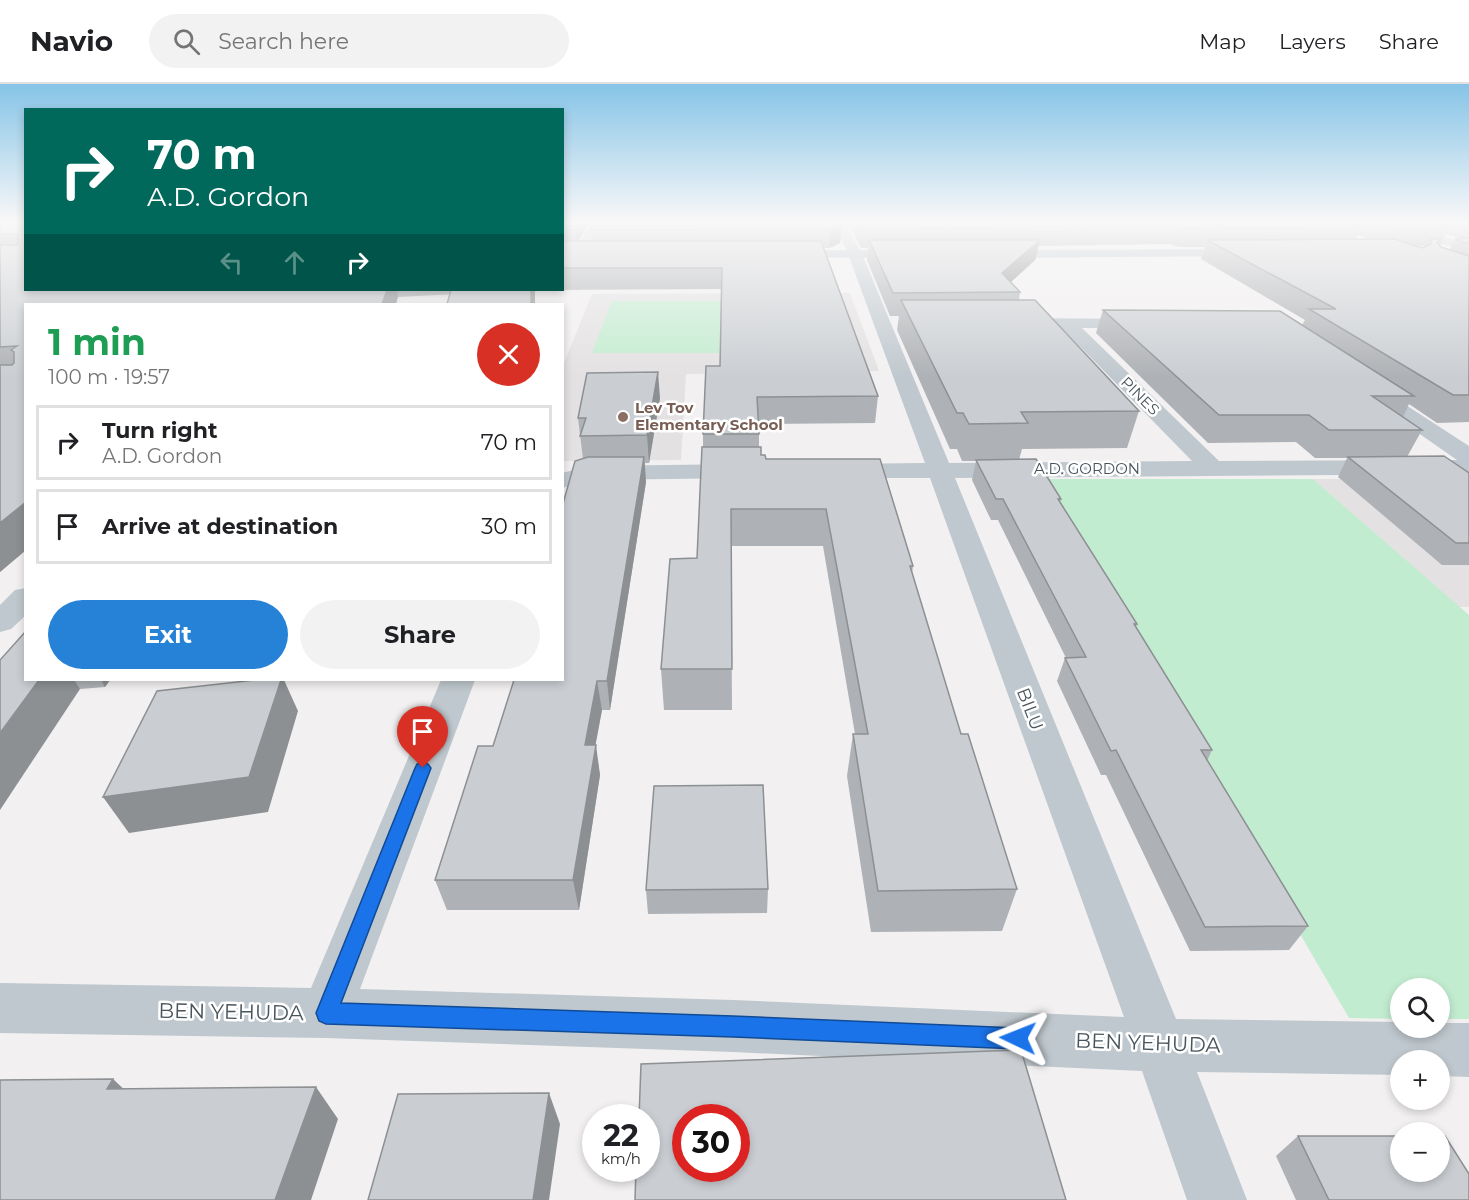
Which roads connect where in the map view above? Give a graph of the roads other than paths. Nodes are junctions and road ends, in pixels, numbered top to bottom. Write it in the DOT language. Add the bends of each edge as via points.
graph roads {
  1 [pos="862,273"];
  2 [pos="1162,322"];
  3 [pos="998,323"];
  4 [pos="1067,323"];
  5 [pos="1354,380"];
  6 [pos="1469,457"];
  7 [pos="1469,467"];
  8 [pos="1213,469"];
  9 [pos="937,470"];
  10 [pos="769,471"];
  11 [pos="817,471"];
  12 [pos="564,480"];
  13 [pos="24,599"];
  14 [pos="0,622"];
  15 [pos="458,681"];
  16 [pos="0,1008"];
  17 [pos="326,1013"];
  18 [pos="1160,1045"];
  19 [pos="1469,1050"];
  20 [pos="1217,1200"];
  1 -- 9 [label="street, BILU" via="894,323"];
  2 -- 4 [label="street"];
  3 -- 4 [label="street"];
  4 -- 8 [label="street, PINES"];
  5 -- 6 [label="street"];
  7 -- 8 [label="street, A.D. GORDON"];
  8 -- 9 [label="street, A.D. GORDON"];
  9 -- 11 [label="street, A.D. GORDON"];
  9 -- 18 [label="street, BILU"];
  10 -- 12 [label="street" via="589,472"];
  13 -- 14 [label="street"];
  15 -- 17 [label="street"];
  16 -- 17 [label="street, BEN YEHUDA"];
  17 -- 18 [label="street, BEN YEHUDA"];
  18 -- 19 [label="street, BEN YEHUDA"];
  18 -- 20 [label="street, BILU"];
}
